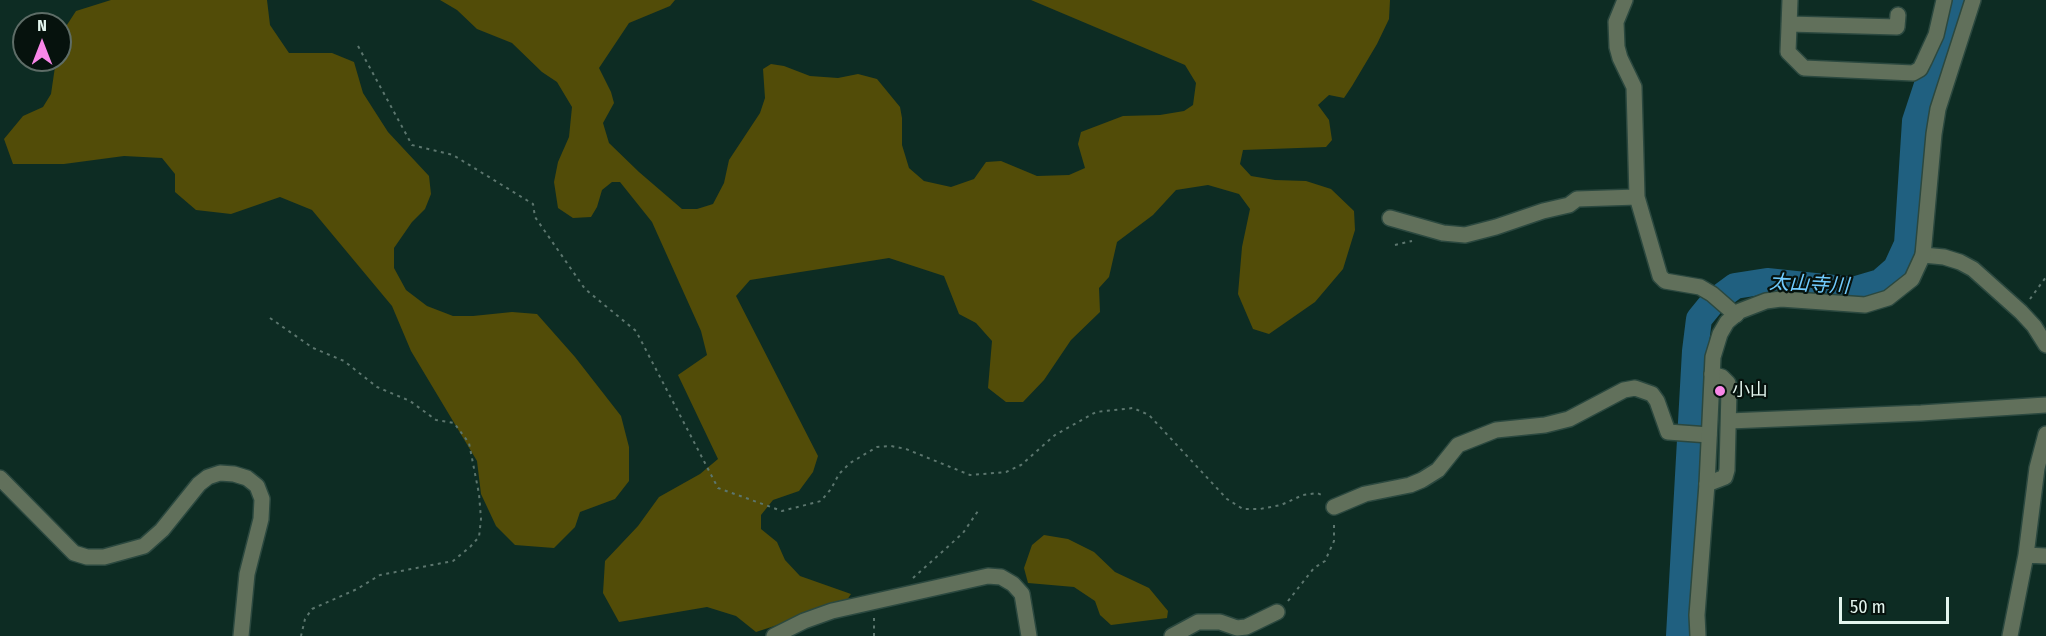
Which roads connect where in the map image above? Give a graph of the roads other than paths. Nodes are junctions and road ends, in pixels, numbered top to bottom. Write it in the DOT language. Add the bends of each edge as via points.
graph roads {
  1 [pos="1625,0"];
  2 [pos="1790,0"];
  3 [pos="1944,0"];
  4 [pos="1973,0"];
  5 [pos="1898,15"];
  6 [pos="1789,24"];
  7 [pos="1637,196"];
  8 [pos="1390,218"];
  9 [pos="1923,255"];
  10 [pos="1736,315"];
  11 [pos="2046,345"];
  12 [pos="1712,374"];
  13 [pos="2046,405"];
  14 [pos="1729,421"];
  15 [pos="2046,434"];
  16 [pos="1699,435"];
  17 [pos="0,478"];
  18 [pos="1707,484"];
  19 [pos="1334,507"];
  20 [pos="2026,555"];
  21 [pos="2046,556"];
  22 [pos="241,636"];
  23 [pos="774,636"];
  24 [pos="1029,636"];
  25 [pos="1172,636"];
  26 [pos="1255,636"];
  27 [pos="1698,636"];
  28 [pos="2010,636"];
  1 -- 7 [label="street" via="1616,22 1616,34 1620,58 1634,87"];
  2 -- 6 [label="street"];
  3 -- 6 [label="street" via="1936,35 1920,69 1913,73 1804,68 1788,52"];
  4 -- 9 [label="street" via="1938,109"];
  5 -- 6 [label="street" via="1897,27"];
  7 -- 8 [label="street" via="1577,199 1569,205 1465,235"];
  7 -- 10 [label="street" via="1660,276 1665,281 1700,287"];
  9 -- 10 [label="street" via="1912,279 1888,298 1865,305 1781,299 1753,305"];
  9 -- 11 [label="street" via="1960,261 1973,269 2021,312"];
  10 -- 12 [label="street" via="1720,334"];
  12 -- 14 [label="street" via="1728,384"];
  12 -- 16 [label="street"];
  13 -- 14 [label="street"];
  14 -- 18 [label="street" via="1725,477"];
  15 -- 20 [label="street" via="2037,468"];
  16 -- 18 [label="street"];
  16 -- 19 [label="street" via="1668,432 1652,394 1635,388 1624,390 1569,419 1496,430 1458,445 1438,470 1422,480 1365,494"];
  17 -- 22 [label="street" via="74,553 104,557 144,546 208,477 220,473 247,478 257,486 262,499 247,574"];
  18 -- 27 [label="street"];
  20 -- 21 [label="street"];
  20 -- 28 [label="street"];
  23 -- 24 [label="street" via="832,611 988,576 1007,581 1022,594"];
  25 -- 26 [label="street" via="1198,622 1246,627 1278,612 1275,621"];
}
